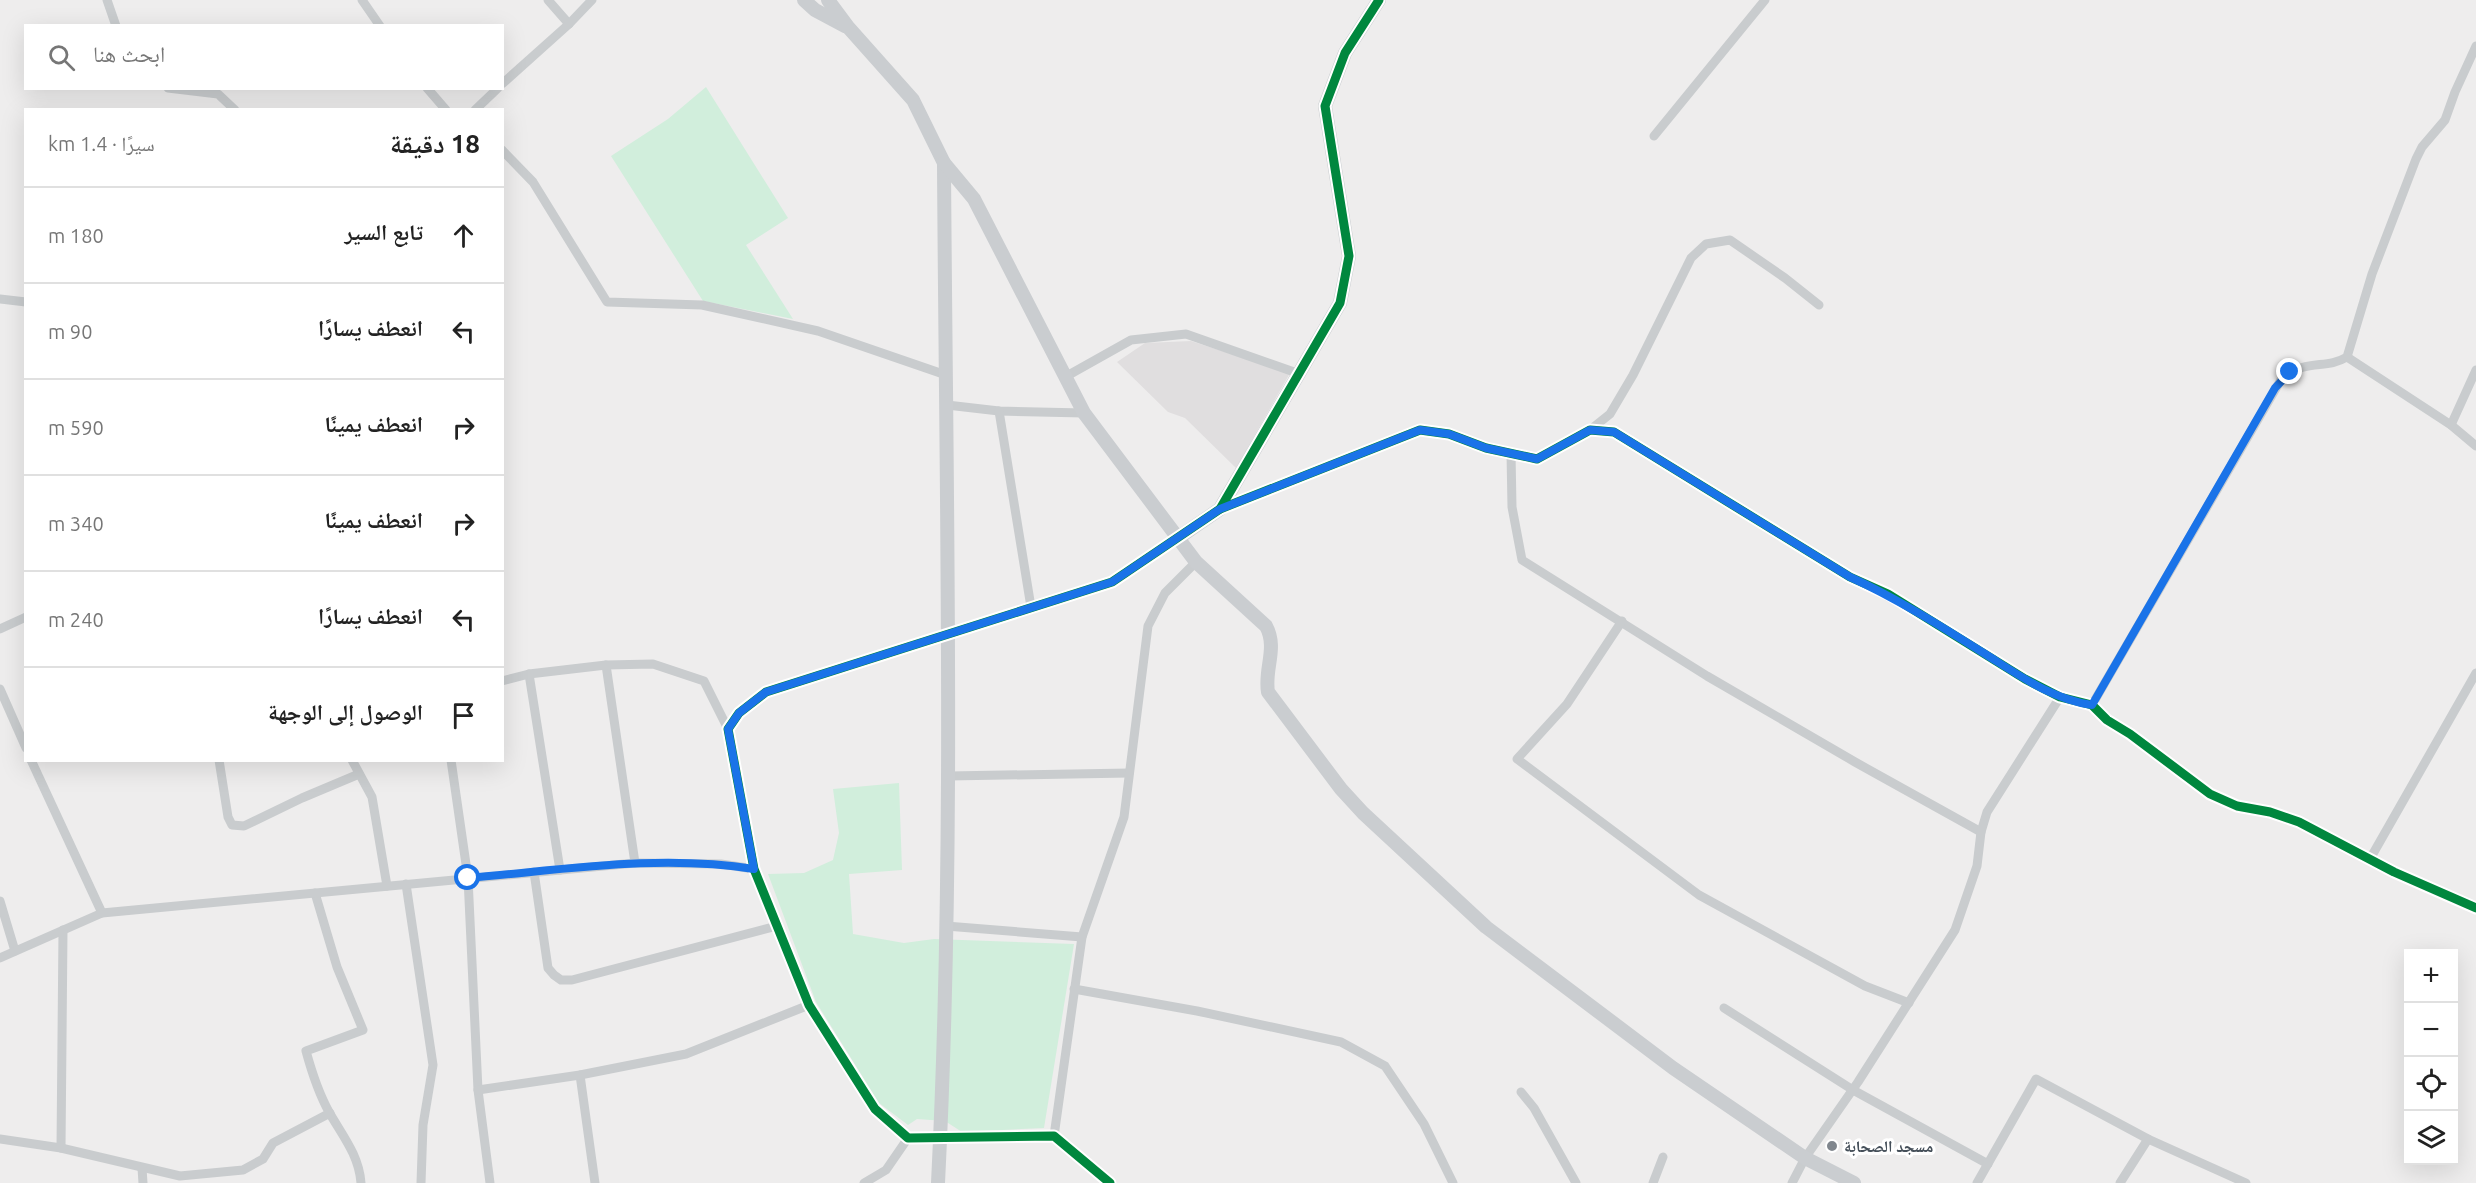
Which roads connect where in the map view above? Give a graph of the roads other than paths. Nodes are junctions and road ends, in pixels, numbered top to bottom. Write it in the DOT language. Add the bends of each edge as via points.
graph roads {
  1 [pos="107,0"];
  2 [pos="362,0"];
  3 [pos="548,0"];
  4 [pos="592,0"];
  5 [pos="804,0"];
  6 [pos="828,0"];
  7 [pos="1379,0"];
  8 [pos="1765,0"];
  9 [pos="115,24"];
  10 [pos="379,24"];
  11 [pos="569,24"];
  12 [pos="848,27"];
  13 [pos="2476,46"];
  14 [pos="504,82"];
  15 [pos="185,90"];
  16 [pos="429,90"];
  17 [pos="496,90"];
  18 [pos="233,108"];
  19 [pos="444,108"];
  20 [pos="477,108"];
  21 [pos="1654,136"];
  22 [pos="504,152"];
  23 [pos="944,163"];
  24 [pos="0,299"];
  25 [pos="24,302"];
  26 [pos="1819,305"];
  27 [pos="2347,357"];
  28 [pos="2476,370"];
  29 [pos="1297,372"];
  30 [pos="946,375"];
  31 [pos="1065,377"];
  32 [pos="947,405"];
  33 [pos="999,411"];
  34 [pos="1084,413"];
  35 [pos="2451,425"];
  36 [pos="1590,430"];
  37 [pos="2476,446"];
  38 [pos="1511,453"];
  39 [pos="1220,509"];
  40 [pos="1178,538"];
  41 [pos="1196,562"];
  42 [pos="1031,607"];
  43 [pos="24,618"];
  44 [pos="1622,621"];
  45 [pos="0,629"];
  46 [pos="948,633"];
  47 [pos="606,665"];
  48 [pos="2476,673"];
  49 [pos="529,674"];
  50 [pos="504,680"];
  51 [pos="0,689"];
  52 [pos="2060,697"];
  53 [pos="2092,705"];
  54 [pos="728,729"];
  55 [pos="24,743"];
  56 [pos="33,762"];
  57 [pos="219,762"];
  58 [pos="353,762"];
  59 [pos="452,762"];
  60 [pos="1130,773"];
  61 [pos="359,774"];
  62 [pos="949,776"];
  63 [pos="1981,832"];
  64 [pos="2370,859"];
  65 [pos="635,863"];
  66 [pos="754,869"];
  67 [pos="560,870"];
  68 [pos="534,873"];
  69 [pos="468,878"];
  70 [pos="406,884"];
  71 [pos="387,886"];
  72 [pos="315,893"];
  73 [pos="0,901"];
  74 [pos="2476,908"];
  75 [pos="102,913"];
  76 [pos="777,926"];
  77 [pos="946,926"];
  78 [pos="63,930"];
  79 [pos="1082,937"];
  80 [pos="15,951"];
  81 [pos="0,958"];
  82 [pos="1074,989"];
  83 [pos="1910,1003"];
  84 [pos="809,1005"];
  85 [pos="1724,1008"];
  86 [pos="580,1075"];
  87 [pos="478,1090"];
  88 [pos="1853,1090"];
  89 [pos="1521,1092"];
  90 [pos="330,1113"];
  91 [pos="1053,1136"];
  92 [pos="908,1138"];
  93 [pos="940,1138"];
  94 [pos="0,1139"];
  95 [pos="2148,1139"];
  96 [pos="62,1149"];
  97 [pos="1663,1157"];
  98 [pos="1805,1158"];
  99 [pos="1988,1164"];
  100 [pos="142,1168"];
  101 [pos="143,1183"];
  102 [pos="361,1183"];
  103 [pos="421,1183"];
  104 [pos="490,1183"];
  105 [pos="595,1183"];
  106 [pos="864,1183"];
  107 [pos="938,1183"];
  108 [pos="1110,1183"];
  109 [pos="1453,1183"];
  110 [pos="1576,1183"];
  111 [pos="1653,1183"];
  112 [pos="1792,1183"];
  113 [pos="1854,1183"];
  114 [pos="1977,1183"];
  115 [pos="2120,1183"];
  116 [pos="2246,1183"];
  1 -- 9 [label="street"];
  2 -- 10 [label="street"];
  3 -- 11 [label="street"];
  4 -- 11 [label="street"];
  5 -- 12 [label="street"];
  6 -- 12 [label="street"];
  7 -- 29 [label="street" via="1345,53 1325,106 1349,256 1340,303"];
  8 -- 21 [label="street"];
  11 -- 14 [label="street"];
  12 -- 23 [label="street" via="913,100"];
  13 -- 27 [label="street" via="2445,120 2416,159 2372,274"];
  15 -- 18 [label="street" via="218,94"];
  16 -- 19 [label="street"];
  17 -- 20 [label="street"];
  22 -- 30 [label="street" via="533,182 607,302 702,305 818,331"];
  23 -- 30 [label="street"];
  23 -- 31 [label="street" via="974,198"];
  24 -- 25 [label="street"];
  26 -- 36 [label="street" via="1730,240 1706,244 1691,258 1610,414"];
  27 -- 35 [label="street"];
  27 -- 53 [label="street" via="2303,366 2282,378"];
  28 -- 35 [label="street"];
  29 -- 31 [label="street" via="1186,334 1131,340"];
  29 -- 39 [label="street"];
  30 -- 32 [label="street"];
  31 -- 34 [label="street"];
  32 -- 33 [label="street"];
  32 -- 46 [label="street"];
  33 -- 34 [label="street"];
  33 -- 42 [label="street"];
  34 -- 40 [label="street"];
  35 -- 37 [label="street"];
  36 -- 38 [label="street" via="1537,459"];
  36 -- 52 [label="street" via="1614,432 1850,577 1888,594"];
  38 -- 39 [label="street" via="1449,434 1420,430"];
  38 -- 44 [label="street" via="1512,507 1522,560"];
  39 -- 40 [label="street"];
  40 -- 41 [label="street"];
  40 -- 42 [label="street" via="1112,582"];
  41 -- 60 [label="street" via="1165,593 1148,626"];
  41 -- 98 [label="street" via="1266,626 1273,645 1266,680 1268,692 1363,813 1486,927 1673,1068"];
  42 -- 46 [label="street"];
  43 -- 45 [label="street"];
  44 -- 63 [label="street" via="1737,693"];
  44 -- 83 [label="street" via="1567,704 1518,759 1699,895 1864,986"];
  46 -- 54 [label="street" via="766,692 739,713"];
  46 -- 62 [label="street"];
  47 -- 49 [label="street"];
  47 -- 54 [label="street" via="653,664 704,681"];
  47 -- 65 [label="street"];
  48 -- 64 [label="street"];
  49 -- 50 [label="street"];
  49 -- 67 [label="street"];
  51 -- 55 [label="street"];
  52 -- 53 [label="street"];
  52 -- 63 [label="street" via="2001,787"];
  53 -- 64 [label="street" via="2210,794 2237,806 2299,822"];
  54 -- 66 [label="street"];
  56 -- 75 [label="street"];
  57 -- 61 [label="street" via="228,817 237,827"];
  58 -- 61 [label="street"];
  59 -- 69 [label="street"];
  60 -- 62 [label="street"];
  60 -- 79 [label="street" via="1124,817"];
  61 -- 71 [label="street" via="372,797"];
  62 -- 77 [label="street"];
  63 -- 83 [label="street" via="1977,866 1955,930"];
  64 -- 74 [label="street"];
  65 -- 66 [label="street" via="721,864"];
  65 -- 67 [label="street"];
  66 -- 76 [label="street"];
  67 -- 68 [label="street"];
  68 -- 69 [label="street"];
  68 -- 76 [label="street" via="548,968 561,980 619,969"];
  69 -- 70 [label="street"];
  69 -- 87 [label="street"];
  70 -- 71 [label="street"];
  70 -- 103 [label="street" via="433,1065 423,1125"];
  71 -- 72 [label="street"];
  72 -- 75 [label="street"];
  72 -- 90 [label="street" via="337,967 363,1030 306,1051 313,1078"];
  73 -- 80 [label="street"];
  75 -- 78 [label="street"];
  76 -- 84 [label="street"];
  77 -- 79 [label="street"];
  77 -- 93 [label="street"];
  78 -- 80 [label="street"];
  78 -- 96 [label="street"];
  79 -- 82 [label="street"];
  80 -- 81 [label="street"];
  82 -- 91 [label="street"];
  82 -- 109 [label="street" via="1341,1042 1385,1066 1424,1124"];
  83 -- 88 [label="street"];
  84 -- 86 [label="street" via="686,1054"];
  84 -- 92 [label="street" via="875,1109"];
  85 -- 88 [label="street"];
  86 -- 87 [label="street"];
  86 -- 105 [label="street"];
  87 -- 104 [label="street"];
  88 -- 98 [label="street"];
  88 -- 99 [label="street"];
  89 -- 110 [label="street"];
  90 -- 100 [label="street" via="273,1143 263,1159 243,1170 180,1176"];
  90 -- 102 [label="street" via="352,1149"];
  91 -- 93 [label="street"];
  91 -- 108 [label="street"];
  92 -- 93 [label="street"];
  92 -- 106 [label="street" via="886,1170"];
  93 -- 107 [label="street"];
  94 -- 96 [label="street"];
  95 -- 99 [label="street" via="2036,1079"];
  95 -- 115 [label="street"];
  95 -- 116 [label="street"];
  96 -- 100 [label="street"];
  97 -- 111 [label="street"];
  98 -- 112 [label="street"];
  98 -- 113 [label="street"];
  99 -- 114 [label="street"];
  100 -- 101 [label="street"];
}
